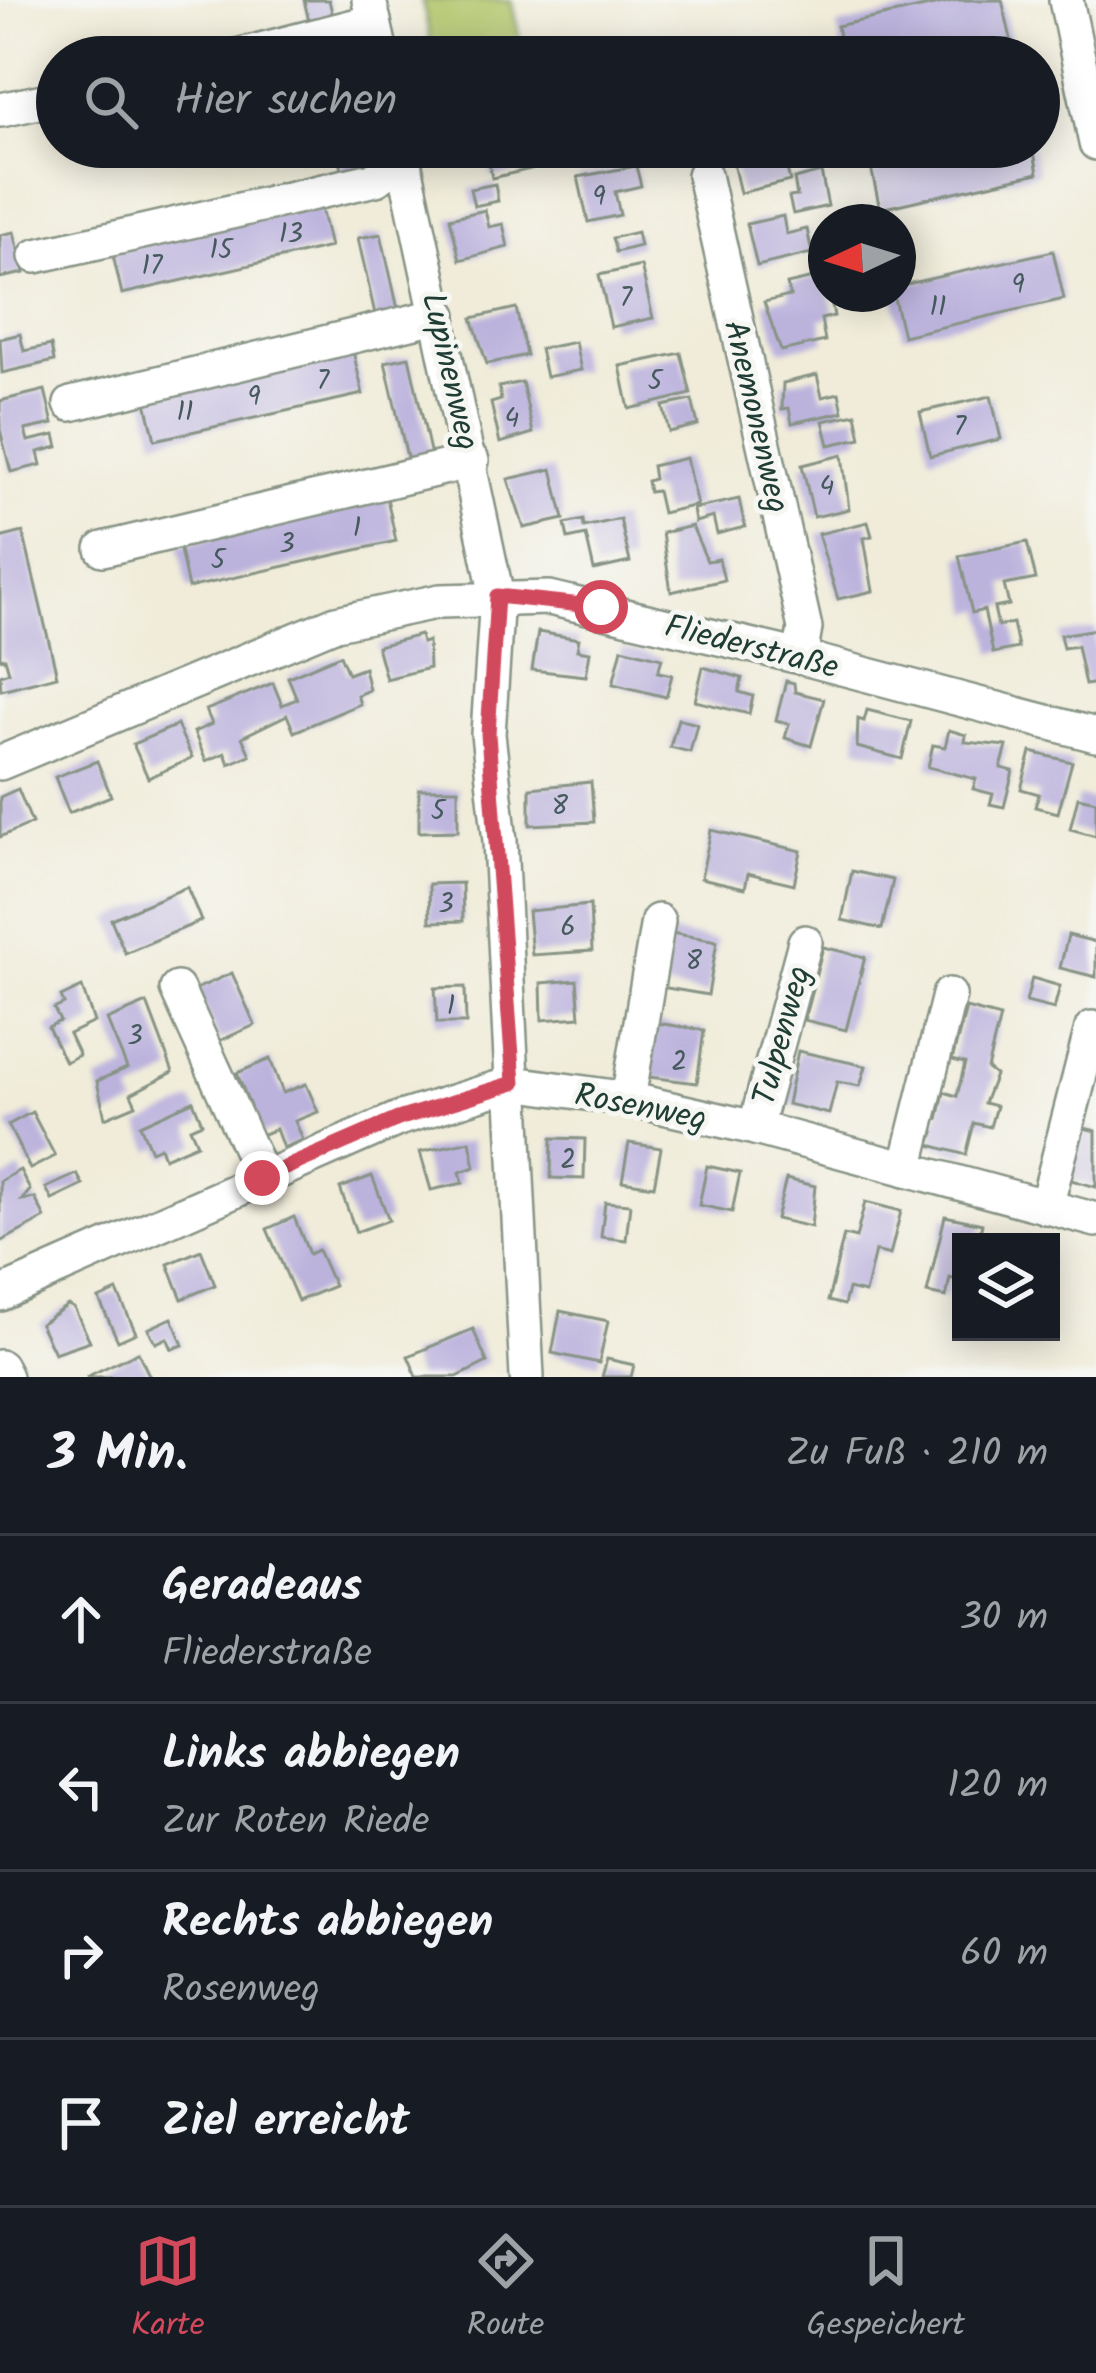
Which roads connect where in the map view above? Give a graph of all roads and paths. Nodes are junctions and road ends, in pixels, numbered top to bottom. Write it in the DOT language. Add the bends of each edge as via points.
graph roads {
  1 [pos="1066,0"];
  2 [pos="372,10"];
  3 [pos="295,36"];
  4 [pos="36,102"];
  5 [pos="1,110"];
  6 [pos="1096,143"];
  7 [pos="388,168"];
  8 [pos="406,168"];
  9 [pos="704,175"];
  10 [pos="36,256"];
  11 [pos="440,315"];
  12 [pos="70,404"];
  13 [pos="472,461"];
  14 [pos="104,549"];
  15 [pos="497,596"];
  16 [pos="800,656"];
  17 [pos="1096,735"];
  18 [pos="0,763"];
  19 [pos="658,921"];
  20 [pos="805,943"];
  21 [pos="177,989"];
  22 [pos="949,995"];
  23 [pos="1092,1028"];
  24 [pos="514,1083"];
  25 [pos="628,1099"];
  26 [pos="755,1128"];
  27 [pos="906,1169"];
  28 [pos="262,1178"];
  29 [pos="1046,1208"];
  30 [pos="1096,1220"];
  31 [pos="0,1294"];
  32 [pos="0,1367"];
  33 [pos="5,1377"];
  34 [pos="527,1377"];
  1 -- 6 [label="street"];
  2 -- 3 [label="street"];
  4 -- 5 [label="street"];
  7 -- 10 [label="street" via="376,179"];
  8 -- 11 [label="street, Lupinenweg"];
  9 -- 16 [label="street, Anemonenweg" via="805,628"];
  11 -- 12 [label="street"];
  11 -- 13 [label="street, Lupinenweg"];
  13 -- 14 [label="street"];
  13 -- 15 [label="street, Lupinenweg"];
  15 -- 16 [label="street, Fliederstraße" via="601,607"];
  15 -- 18 [label="street, Fliederstraße" via="336,623"];
  15 -- 24 [label="street, Lupinenweg" via="488,734"];
  16 -- 17 [label="street, Fliederstraße"];
  19 -- 25 [label="street"];
  20 -- 26 [label="street, Tulpenweg"];
  21 -- 28 [label="street"];
  22 -- 27 [label="street"];
  23 -- 29 [label="street"];
  24 -- 25 [label="street, Rosenweg"];
  24 -- 28 [label="street, Rosenweg" via="398,1119"];
  24 -- 34 [label="street, Lupinenweg"];
  25 -- 26 [label="street, Rosenweg"];
  26 -- 27 [label="street, Rosenweg"];
  27 -- 29 [label="street, Rosenweg"];
  28 -- 31 [label="street, Rosenweg"];
  29 -- 30 [label="street, Rosenweg"];
  32 -- 33 [label="street"];
}
